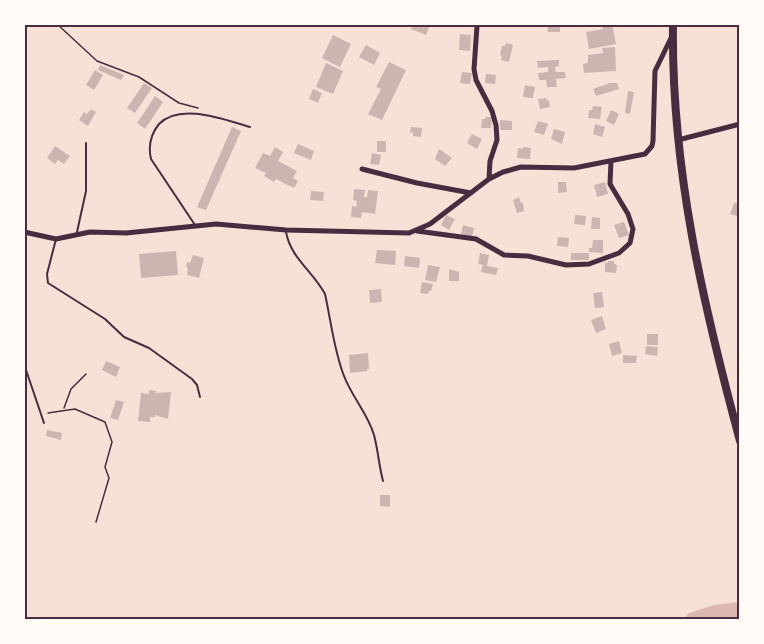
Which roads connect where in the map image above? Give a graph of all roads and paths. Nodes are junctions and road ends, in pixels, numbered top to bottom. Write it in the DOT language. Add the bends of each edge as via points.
graph roads {
  1 [pos="57,24"];
  2 [pos="477,26"];
  3 [pos="673,29"];
  4 [pos="211,116"];
  5 [pos="740,124"];
  6 [pos="250,128"];
  7 [pos="678,140"];
  8 [pos="86,143"];
  9 [pos="611,161"];
  10 [pos="362,169"];
  11 [pos="489,179"];
  12 [pos="471,193"];
  13 [pos="195,225"];
  14 [pos="286,230"];
  15 [pos="415,231"];
  16 [pos="24,232"];
  17 [pos="76,235"];
  18 [pos="56,239"];
  19 [pos="24,364"];
  20 [pos="86,374"];
  21 [pos="200,397"];
  22 [pos="64,409"];
  23 [pos="41,415"];
  24 [pos="44,423"];
  25 [pos="740,441"];
  26 [pos="383,481"];
  27 [pos="96,522"];
  1 -- 4 [label="path" via="97,61 139,77 172,99 196,106"];
  2 -- 11 [label="street" via="476,80 496,125"];
  3 -- 7 [label="highway"];
  3 -- 9 [label="street" via="655,71 652,146 645,154"];
  4 -- 6 [label="lane"];
  4 -- 13 [label="lane" via="176,114 164,119 150,139 151,159"];
  5 -- 7 [label="street"];
  7 -- 25 [label="highway" via="706,312"];
  8 -- 17 [label="lane" via="86,192"];
  9 -- 11 [label="street" via="573,168 521,167"];
  9 -- 15 [label="street" via="610,184 633,229 630,243 619,253 589,264 566,266 528,256 504,255 476,239"];
  10 -- 12 [label="street"];
  11 -- 12 [label="street"];
  12 -- 15 [label="street"];
  13 -- 14 [label="street"];
  13 -- 17 [label="street"];
  14 -- 15 [label="street" via="402,234"];
  14 -- 26 [label="lane" via="292,252 325,294 340,365 369,422"];
  16 -- 18 [label="street"];
  17 -- 18 [label="street"];
  18 -- 21 [label="lane" via="48,283 192,379"];
  19 -- 23 [label="lane"];
  20 -- 22 [label="path" via="71,389"];
  22 -- 23 [label="path"];
  22 -- 27 [label="path" via="75,409 105,422 112,441 105,468 109,478"];
  23 -- 24 [label="lane"];
}
